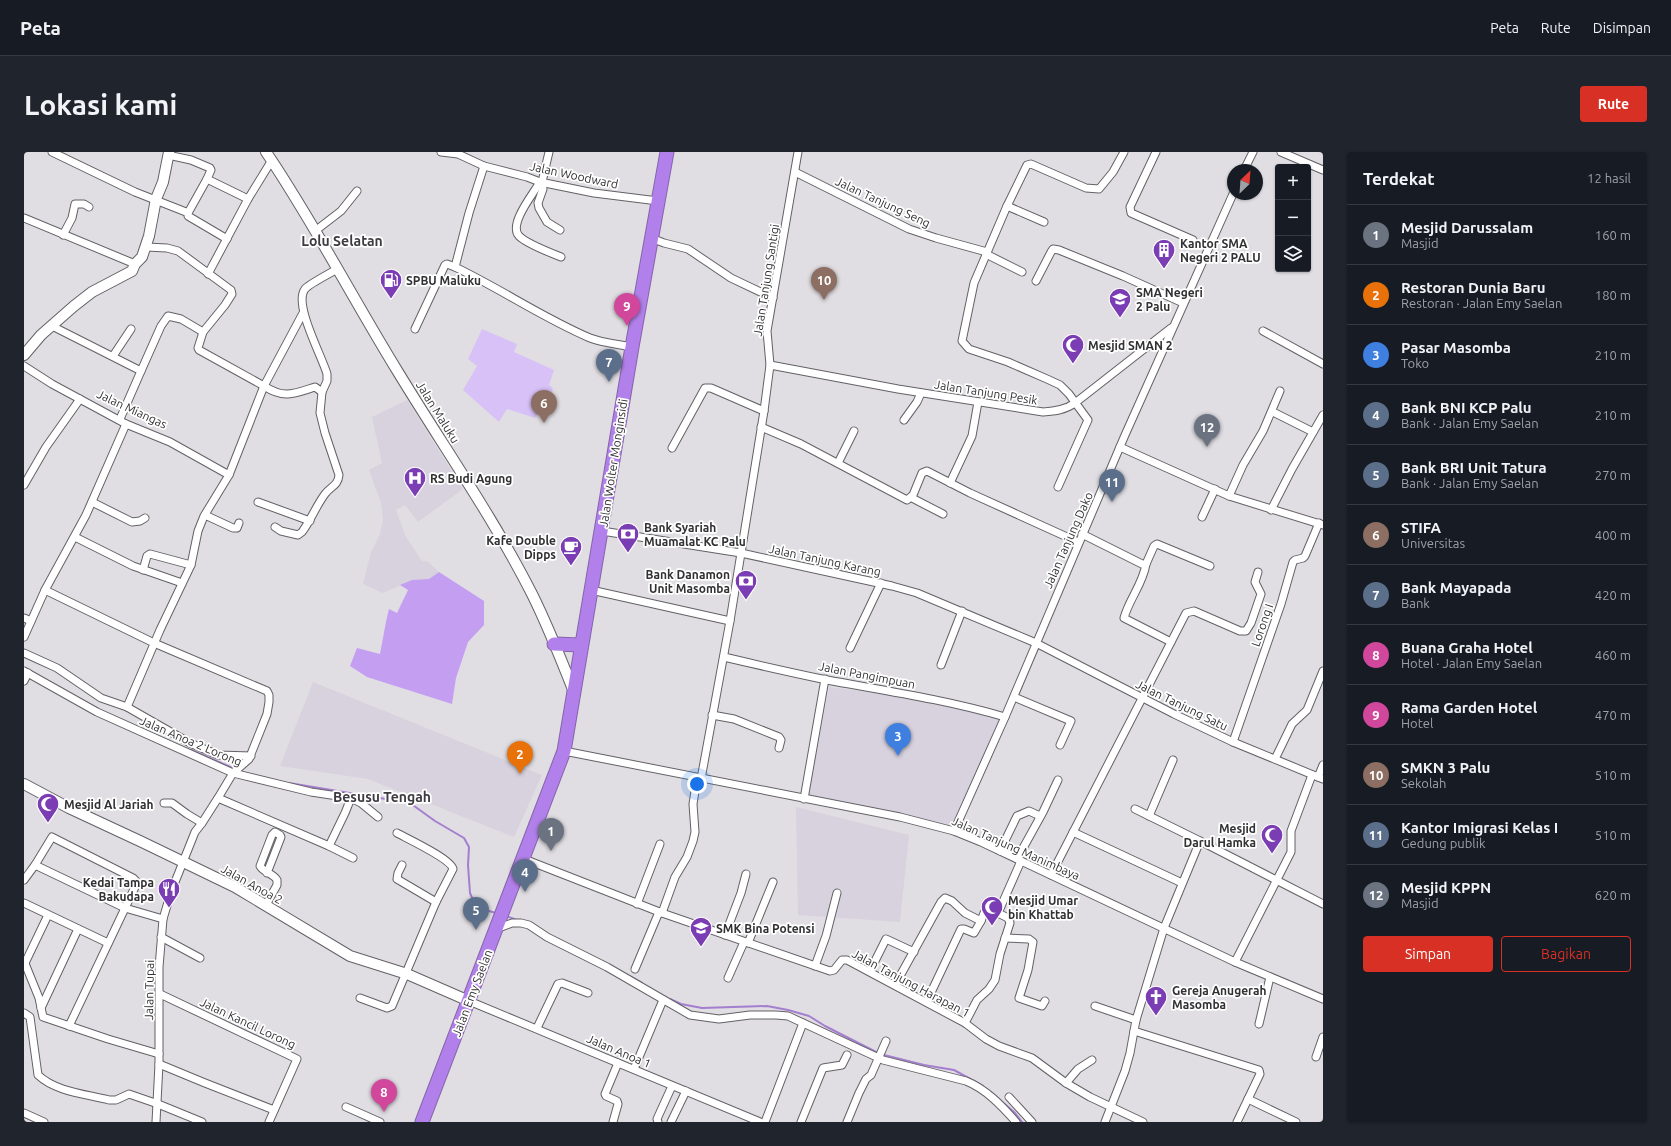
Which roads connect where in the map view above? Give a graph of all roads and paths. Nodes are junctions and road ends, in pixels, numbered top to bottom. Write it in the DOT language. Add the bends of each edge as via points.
graph roads {
  1 [pos="440,152"];
  2 [pos="549,152"];
  3 [pos="667,152"];
  4 [pos="798,152"];
  5 [pos="1124,152"];
  6 [pos="1156,152"];
  7 [pos="1253,152"];
  8 [pos="1281,152"];
  9 [pos="56,153"];
  10 [pos="168,153"];
  11 [pos="458,153"];
  12 [pos="269,156"];
  13 [pos="1247,164"];
  14 [pos="484,166"];
  15 [pos="1323,170"];
  16 [pos="795,172"];
  17 [pos="207,179"];
  18 [pos="541,182"];
  19 [pos="357,191"];
  20 [pos="156,199"];
  21 [pos="248,199"];
  22 [pos="1230,200"];
  23 [pos="658,201"];
  24 [pos="1007,206"];
  25 [pos="89,207"];
  26 [pos="188,213"];
  27 [pos="24,218"];
  28 [pos="1044,222"];
  29 [pos="560,230"];
  30 [pos="315,231"];
  31 [pos="64,234"];
  32 [pos="651,238"];
  33 [pos="227,239"];
  34 [pos="1193,240"];
  35 [pos="146,247"];
  36 [pos="986,253"];
  37 [pos="561,257"];
  38 [pos="135,264"];
  39 [pos="455,267"];
  40 [pos="337,269"];
  41 [pos="1022,272"];
  42 [pos="208,274"];
  43 [pos="1036,280"];
  44 [pos="773,298"];
  45 [pos="1183,303"];
  46 [pos="303,313"];
  47 [pos="52,326"];
  48 [pos="1172,326"];
  49 [pos="131,329"];
  50 [pos="415,329"];
  51 [pos="203,332"];
  52 [pos="1263,332"];
  53 [pos="632,347"];
  54 [pos="24,356"];
  55 [pos="114,356"];
  56 [pos="1323,364"];
  57 [pos="770,365"];
  58 [pos="24,366"];
  59 [pos="141,371"];
  60 [pos="328,379"];
  61 [pos="264,386"];
  62 [pos="314,387"];
  63 [pos="1280,391"];
  64 [pos="322,392"];
  65 [pos="921,393"];
  66 [pos="80,399"];
  67 [pos="978,402"];
  68 [pos="1075,403"];
  69 [pos="764,411"];
  70 [pos="1272,412"];
  71 [pos="1323,415"];
  72 [pos="904,420"];
  73 [pos="123,422"];
  74 [pos="761,427"];
  75 [pos="854,432"];
  76 [pos="1313,432"];
  77 [pos="1120,447"];
  78 [pos="672,448"];
  79 [pos="838,463"];
  80 [pos="229,475"];
  81 [pos="950,483"];
  82 [pos="24,485"];
  83 [pos="1058,487"];
  84 [pos="1214,490"];
  85 [pos="1229,496"];
  86 [pos="912,498"];
  87 [pos="92,502"];
  88 [pos="258,502"];
  89 [pos="1271,510"];
  90 [pos="943,514"];
  91 [pos="205,516"];
  92 [pos="1202,517"];
  93 [pos="145,518"];
  94 [pos="310,521"];
  95 [pos="239,523"];
  96 [pos="1321,524"];
  97 [pos="275,527"];
  98 [pos="602,531"];
  99 [pos="1082,534"];
  100 [pos="75,537"];
  101 [pos="1078,542"];
  102 [pos="741,553"];
  103 [pos="1146,564"];
  104 [pos="191,565"];
  105 [pos="1210,566"];
  106 [pos="143,570"];
  107 [pos="1258,572"];
  108 [pos="182,583"];
  109 [pos="880,584"];
  110 [pos="45,590"];
  111 [pos="591,590"];
  112 [pos="962,611"];
  113 [pos="24,618"];
  114 [pos="31,621"];
  115 [pos="730,621"];
  116 [pos="24,637"];
  117 [pos="1171,642"];
  118 [pos="154,643"];
  119 [pos="1036,643"];
  120 [pos="554,644"];
  121 [pos="581,645"];
  122 [pos="850,648"];
  123 [pos="24,653"];
  124 [pos="724,657"];
  125 [pos="941,665"];
  126 [pos="1323,671"];
  127 [pos="26,672"];
  128 [pos="825,680"];
  129 [pos="24,681"];
  130 [pos="574,692"];
  131 [pos="1014,696"];
  132 [pos="1143,698"];
  133 [pos="128,707"];
  134 [pos="712,715"];
  135 [pos="1005,717"];
  136 [pos="1233,742"];
  137 [pos="1060,745"];
  138 [pos="780,748"];
  139 [pos="564,751"];
  140 [pos="250,757"];
  141 [pos="1275,759"];
  142 [pos="1173,760"];
  143 [pos="1323,766"];
  144 [pos="233,773"];
  145 [pos="1317,777"];
  146 [pos="699,779"];
  147 [pos="1058,780"];
  148 [pos="25,788"];
  149 [pos="218,798"];
  150 [pos="351,798"];
  151 [pos="804,799"];
  152 [pos="164,804"];
  153 [pos="1135,809"];
  154 [pos="1040,816"];
  155 [pos="1149,816"];
  156 [pos="378,817"];
  157 [pos="202,823"];
  158 [pos="954,830"];
  159 [pos="1073,832"];
  160 [pos="397,833"];
  161 [pos="1200,841"];
  162 [pos="660,844"];
  163 [pos="329,846"];
  164 [pos="1000,851"];
  165 [pos="353,858"];
  166 [pos="524,859"];
  167 [pos="1019,860"];
  168 [pos="182,862"];
  169 [pos="35,865"];
  170 [pos="402,865"];
  171 [pos="267,873"];
  172 [pos="746,874"];
  173 [pos="1051,875"];
  174 [pos="24,880"];
  175 [pos="1277,881"];
  176 [pos="773,882"];
  177 [pos="1182,883"];
  178 [pos="837,893"];
  179 [pos="436,902"];
  180 [pos="24,903"];
  181 [pos="637,904"];
  182 [pos="1323,904"];
  183 [pos="266,905"];
  184 [pos="125,908"];
  185 [pos="660,913"];
  186 [pos="998,913"];
  187 [pos="48,915"];
  188 [pos="163,919"];
  189 [pos="980,921"];
  190 [pos="497,927"];
  191 [pos="1164,928"];
  192 [pos="78,929"];
  193 [pos="725,935"];
  194 [pos="161,936"];
  195 [pos="1005,938"];
  196 [pos="108,943"];
  197 [pos="746,943"];
  198 [pos="914,952"];
  199 [pos="200,958"];
  200 [pos="24,962"];
  201 [pos="1235,962"];
  202 [pos="815,966"];
  203 [pos="635,969"];
  204 [pos="870,971"];
  205 [pos="406,974"];
  206 [pos="1270,977"];
  207 [pos="728,978"];
  208 [pos="895,984"];
  209 [pos="588,993"];
  210 [pos="160,994"];
  211 [pos="360,998"];
  212 [pos="1323,999"];
  213 [pos="663,1000"];
  214 [pos="469,1001"];
  215 [pos="927,1001"];
  216 [pos="1045,1001"];
  217 [pos="1095,1006"];
  218 [pos="40,1008"];
  219 [pos="24,1014"];
  220 [pos="1136,1020"];
  221 [pos="803,1023"];
  222 [pos="965,1023"];
  223 [pos="1259,1024"];
  224 [pos="69,1026"];
  225 [pos="537,1028"];
  226 [pos="1134,1031"];
  227 [pos="1323,1037"];
  228 [pos="885,1045"];
  229 [pos="159,1054"];
  230 [pos="847,1055"];
  231 [pos="879,1057"];
  232 [pos="1316,1057"];
  233 [pos="1092,1060"];
  234 [pos="618,1062"];
  235 [pos="159,1064"];
  236 [pos="634,1069"];
  237 [pos="1066,1083"];
  238 [pos="672,1086"];
  239 [pos="686,1091"];
  240 [pos="1009,1097"];
  241 [pos="1248,1099"];
  242 [pos="158,1104"];
  243 [pos="346,1107"];
  244 [pos="1111,1108"];
  245 [pos="274,1110"];
  246 [pos="24,1113"];
  247 [pos="44,1122"];
  248 [pos="156,1122"];
  249 [pos="202,1122"];
  250 [pos="269,1122"];
  251 [pos="380,1122"];
  252 [pos="422,1122"];
  253 [pos="613,1122"];
  254 [pos="658,1122"];
  255 [pos="671,1122"];
  256 [pos="760,1122"];
  257 [pos="765,1122"];
  258 [pos="801,1122"];
  259 [pos="847,1122"];
  260 [pos="1016,1122"];
  261 [pos="1032,1122"];
  262 [pos="1105,1122"];
  263 [pos="1143,1122"];
  264 [pos="1237,1122"];
  265 [pos="1296,1122"];
  1 -- 11 [label="street, Jalan Woodward"];
  2 -- 18 [label="street"];
  3 -- 23 [label="highway, Jalan Wolter Monginsidi"];
  4 -- 16 [label="street, Jalan Tanjung Santigi"];
  5 -- 24 [label="street" via="1113,172 1099,189 1086,188 1032,164 1027,165"];
  6 -- 34 [label="street" via="1130,206 1131,213"];
  7 -- 13 [label="street"];
  8 -- 15 [label="street"];
  9 -- 20 [label="street"];
  10 -- 17 [label="street" via="210,168"];
  10 -- 20 [label="street" via="163,182"];
  11 -- 14 [label="street, Jalan Woodward"];
  12 -- 21 [label="street"];
  12 -- 30 [label="street, Jalan Maluku"];
  14 -- 18 [label="street, Jalan Woodward"];
  14 -- 39 [label="street"];
  16 -- 36 [label="street, Jalan Tanjung Seng" via="909,229"];
  16 -- 44 [label="street, Jalan Tanjung Santigi"];
  17 -- 21 [label="street"];
  17 -- 26 [label="street"];
  18 -- 23 [label="street, Jalan Woodward" via="594,193"];
  18 -- 29 [label="street" via="543,189 538,203 540,212 550,225"];
  18 -- 37 [label="street" via="518,218 516,230 518,236 526,241"];
  19 -- 30 [label="street" via="341,211"];
  20 -- 26 [label="street"];
  20 -- 35 [label="street"];
  21 -- 33 [label="street"];
  22 -- 45 [label="street, Jalan Tanjung Dako"];
  23 -- 32 [label="highway, Jalan Wolter Monginsidi"];
  24 -- 28 [label="street"];
  24 -- 36 [label="street"];
  25 -- 31 [label="street" via="75,204 72,218"];
  26 -- 33 [label="street" via="188,216"];
  27 -- 31 [label="street"];
  30 -- 40 [label="street, Jalan Maluku"];
  31 -- 38 [label="street"];
  32 -- 44 [label="street" via="688,249 725,274"];
  32 -- 53 [label="highway, Jalan Wolter Monginsidi"];
  33 -- 42 [label="street"];
  35 -- 38 [label="street" via="142,257"];
  35 -- 42 [label="street" via="178,251"];
  36 -- 41 [label="street, Jalan Tanjung Seng"];
  36 -- 68 [label="street" via="974,283 966,316 962,341 964,345 1060,385"];
  38 -- 47 [label="street" via="132,271 92,292"];
  39 -- 50 [label="street" via="448,264 444,266"];
  39 -- 53 [label="street" via="493,286 535,312 591,338"];
  40 -- 46 [label="street" via="305,289 302,299"];
  40 -- 120 [label="street, Jalan Maluku" via="491,522 530,590"];
  42 -- 51 [label="street" via="231,290 232,294"];
  43 -- 45 [label="street" via="1051,252 1058,250"];
  44 -- 57 [label="street, Jalan Tanjung Santigi" via="767,331"];
  45 -- 48 [label="street, Jalan Tanjung Dako"];
  46 -- 60 [label="street" via="324,362"];
  46 -- 61 [label="street"];
  47 -- 54 [label="street"];
  47 -- 55 [label="street"];
  48 -- 68 [label="street, Jalan Tanjung Pesik"];
  48 -- 77 [label="street, Jalan Tanjung Dako"];
  49 -- 55 [label="street"];
  51 -- 59 [label="street" via="181,319 168,316"];
  51 -- 61 [label="street" via="199,350"];
  52 -- 56 [label="street"];
  53 -- 98 [label="highway, Jalan Wolter Monginsidi"];
  55 -- 59 [label="street"];
  57 -- 65 [label="street, Jalan Tanjung Pesik"];
  57 -- 69 [label="street, Jalan Tanjung Santigi"];
  58 -- 66 [label="street, Jalan Miangas"];
  59 -- 73 [label="street"];
  60 -- 62 [label="street"];
  60 -- 64 [label="street"];
  61 -- 62 [label="street" via="278,394 290,394"];
  61 -- 80 [label="street"];
  62 -- 64 [label="street"];
  63 -- 70 [label="street"];
  64 -- 94 [label="street" via="320,413 339,475 336,485 324,495"];
  65 -- 67 [label="street, Jalan Tanjung Pesik"];
  65 -- 72 [label="street"];
  66 -- 73 [label="street, Jalan Miangas"];
  66 -- 82 [label="street" via="46,447"];
  67 -- 68 [label="street, Jalan Tanjung Pesik" via="1043,412 1058,411"];
  67 -- 81 [label="street" via="972,436"];
  68 -- 83 [label="street" via="1087,418 1087,422"];
  69 -- 74 [label="street, Jalan Tanjung Santigi"];
  69 -- 78 [label="street" via="711,388 705,388"];
  70 -- 76 [label="street"];
  70 -- 85 [label="street"];
  71 -- 76 [label="street"];
  73 -- 80 [label="street, Jalan Miangas" via="170,442"];
  73 -- 87 [label="street"];
  74 -- 79 [label="street"];
  74 -- 102 [label="street, Jalan Tanjung Santigi"];
  75 -- 79 [label="street"];
  76 -- 89 [label="street"];
  77 -- 84 [label="street"];
  77 -- 99 [label="street, Jalan Tanjung Dako"];
  79 -- 86 [label="street" via="907,500"];
  80 -- 91 [label="street"];
  81 -- 86 [label="street" via="925,471"];
  81 -- 101 [label="street"];
  84 -- 85 [label="street"];
  84 -- 92 [label="street"];
  85 -- 89 [label="street"];
  86 -- 90 [label="street"];
  87 -- 93 [label="street" via="132,522"];
  87 -- 100 [label="street"];
  88 -- 94 [label="street"];
  89 -- 96 [label="street"];
  91 -- 95 [label="street" via="233,528 237,528"];
  91 -- 104 [label="street" via="198,531"];
  94 -- 97 [label="street" via="298,535"];
  96 -- 136 [label="street, Lorong I" via="1305,556 1293,562"];
  98 -- 102 [label="street, Jalan Tanjung Karang"];
  98 -- 111 [label="highway, Jalan Wolter Monginsidi"];
  99 -- 101 [label="street, Jalan Tanjung Dako"];
  99 -- 103 [label="street"];
  100 -- 106 [label="street"];
  100 -- 110 [label="street"];
  101 -- 119 [label="street, Jalan Tanjung Dako"];
  102 -- 109 [label="street, Jalan Tanjung Karang"];
  102 -- 115 [label="street"];
  103 -- 105 [label="street" via="1154,546 1158,544"];
  103 -- 117 [label="street" via="1124,618"];
  104 -- 106 [label="street" via="150,554"];
  104 -- 108 [label="street"];
  106 -- 108 [label="street"];
  107 -- 117 [label="street" via="1256,582 1261,594 1246,631 1240,631 1191,611 1186,613"];
  108 -- 118 [label="street"];
  109 -- 112 [label="street, Jalan Tanjung Karang" via="918,593"];
  109 -- 122 [label="street"];
  110 -- 114 [label="street"];
  110 -- 118 [label="street"];
  111 -- 115 [label="street"];
  111 -- 121 [label="highway, Jalan Wolter Monginsidi"];
  112 -- 119 [label="street, Jalan Tanjung Karang"];
  112 -- 125 [label="street"];
  113 -- 114 [label="street"];
  114 -- 116 [label="street"];
  115 -- 124 [label="street"];
  117 -- 132 [label="street"];
  118 -- 133 [label="street"];
  118 -- 140 [label="street" via="267,692 267,714"];
  119 -- 131 [label="street, Jalan Tanjung Dako"];
  119 -- 132 [label="street, Jalan Tanjung Satu"];
  120 -- 121 [label="highway"];
  120 -- 130 [label="street, Jalan Maluku"];
  121 -- 130 [label="highway, Jalan Wolter Monginsidi"];
  123 -- 133 [label="street" via="57,668 101,698"];
  124 -- 128 [label="street, Jalan Pangimpuan"];
  124 -- 134 [label="street"];
  126 -- 141 [label="street" via="1307,710 1292,724"];
  127 -- 129 [label="street"];
  127 -- 144 [label="street, Jalan Anoa 2 Lorong" via="97,712"];
  128 -- 135 [label="street, Jalan Pangimpuan" via="934,699"];
  128 -- 151 [label="street"];
  130 -- 139 [label="highway, Jalan Wolter Monginsidi"];
  131 -- 135 [label="street, Jalan Tanjung Dako"];
  131 -- 137 [label="street" via="1070,721"];
  132 -- 136 [label="street, Jalan Tanjung Satu"];
  132 -- 159 [label="street"];
  133 -- 140 [label="street" via="190,744 218,755"];
  134 -- 138 [label="street" via="734,719 779,737"];
  134 -- 146 [label="street"];
  135 -- 158 [label="street, Jalan Tanjung Dako"];
  136 -- 141 [label="street, Jalan Tanjung Satu"];
  139 -- 146 [label="street, Jalan Tanjung Manimbaya"];
  139 -- 166 [label="highway, Jalan Emy Saelan"];
  140 -- 144 [label="street, Jalan Tupai"];
  141 -- 145 [label="street, Jalan Tanjung Satu"];
  142 -- 155 [label="street"];
  143 -- 145 [label="street"];
  144 -- 149 [label="street, Jalan Tupai"];
  144 -- 150 [label="street, Jalan Anoa 2 Lorong" via="311,792"];
  145 -- 175 [label="street" via="1291,831 1291,852"];
  146 -- 151 [label="street, Jalan Tanjung Manimbaya"];
  146 -- 185 [label="street" via="693,804 694,840 675,876"];
  147 -- 154 [label="street"];
  148 -- 168 [label="street, Jalan Anoa 2"];
  149 -- 157 [label="street, Jalan Tupai"];
  149 -- 163 [label="street"];
  150 -- 156 [label="street, Jalan Anoa 2 Lorong"];
  150 -- 163 [label="street"];
  151 -- 158 [label="street, Jalan Tanjung Manimbaya"];
  152 -- 157 [label="street" via="172,802"];
  153 -- 155 [label="street"];
  154 -- 164 [label="street" via="1029,811 1017,816"];
  154 -- 167 [label="street"];
  155 -- 161 [label="street"];
  157 -- 168 [label="street, Jalan Tupai" via="195,832"];
  158 -- 164 [label="street, Jalan Tanjung Manimbaya"];
  159 -- 173 [label="street"];
  159 -- 177 [label="street"];
  160 -- 179 [label="street" via="453,867"];
  161 -- 175 [label="street"];
  161 -- 177 [label="street"];
  162 -- 181 [label="street"];
  163 -- 165 [label="street"];
  164 -- 167 [label="street, Jalan Tanjung Manimbaya"];
  166 -- 181 [label="street, Jalan Tanjung Harapan 1"];
  166 -- 190 [label="highway, Jalan Emy Saelan"];
  167 -- 173 [label="street, Jalan Tanjung Manimbaya"];
  167 -- 186 [label="street"];
  168 -- 183 [label="street, Jalan Anoa 2"];
  168 -- 188 [label="street, Jalan Tupai"];
  169 -- 174 [label="street"];
  169 -- 184 [label="street"];
  169 -- 184 [label="street" via="52,837 135,880 136,885"];
  170 -- 179 [label="street" via="396,879"];
  171 -- 171 [label="street" via="260,866 275,832 281,836"];
  171 -- 183 [label="street" via="278,882"];
  172 -- 193 [label="street"];
  173 -- 191 [label="street, Jalan Tanjung Manimbaya"];
  175 -- 182 [label="street"];
  175 -- 201 [label="street"];
  176 -- 197 [label="street"];
  177 -- 191 [label="street"];
  178 -- 202 [label="street"];
  179 -- 205 [label="street"];
  180 -- 187 [label="street"];
  181 -- 185 [label="street, Jalan Tanjung Harapan 1"];
  183 -- 205 [label="street, Jalan Anoa 2" via="350,956"];
  184 -- 188 [label="street"];
  184 -- 196 [label="street"];
  185 -- 193 [label="street, Jalan Tanjung Harapan 1"];
  185 -- 203 [label="street"];
  186 -- 189 [label="street" via="987,911"];
  186 -- 195 [label="street" via="1008,918 1010,924"];
  187 -- 192 [label="street"];
  187 -- 200 [label="street"];
  188 -- 194 [label="street, Jalan Tupai"];
  189 -- 198 [label="street" via="965,913 952,900 945,898"];
  189 -- 215 [label="street" via="974,933 962,929"];
  190 -- 213 [label="street" via="512,923 526,924"];
  190 -- 214 [label="highway, Jalan Emy Saelan"];
  191 -- 201 [label="street, Jalan Tanjung Manimbaya"];
  191 -- 220 [label="street"];
  192 -- 196 [label="street"];
  192 -- 218 [label="street"];
  193 -- 197 [label="street, Jalan Tanjung Harapan 1"];
  194 -- 199 [label="street"];
  194 -- 210 [label="street, Jalan Tupai"];
  195 -- 216 [label="street" via="1029,939 1033,942 1019,998 1042,1006"];
  195 -- 222 [label="street" via="995,980 977,1000"];
  196 -- 224 [label="street"];
  197 -- 202 [label="street, Jalan Tanjung Harapan 1"];
  197 -- 207 [label="street"];
  198 -- 204 [label="street" via="886,940"];
  198 -- 208 [label="street"];
  200 -- 218 [label="street" via="39,998"];
  201 -- 206 [label="street, Jalan Tanjung Manimbaya"];
  202 -- 204 [label="street, Jalan Tanjung Harapan 1" via="833,971 844,959"];
  204 -- 208 [label="street, Jalan Tanjung Harapan 1"];
  205 -- 211 [label="street" via="390,1008"];
  205 -- 214 [label="street, Jalan Anoa 2"];
  206 -- 212 [label="street, Jalan Tanjung Manimbaya"];
  206 -- 223 [label="street"];
  208 -- 215 [label="street, Jalan Tanjung Harapan 1"];
  209 -- 225 [label="street" via="562,983 558,984"];
  210 -- 229 [label="street, Jalan Tupai"];
  210 -- 245 [label="street, Jalan Kancil Lorong" via="297,1059"];
  213 -- 221 [label="street" via="694,1016 724,1019 776,1014"];
  213 -- 236 [label="street"];
  214 -- 225 [label="street, Jalan Anoa 1"];
  214 -- 252 [label="highway, Jalan Emy Saelan"];
  215 -- 222 [label="street, Jalan Tanjung Harapan 1"];
  217 -- 220 [label="street"];
  218 -- 224 [label="street" via="43,1016"];
  219 -- 242 [label="street" via="30,1017 38,1075 56,1086 109,1100 130,1094"];
  220 -- 226 [label="street"];
  221 -- 231 [label="street"];
  221 -- 257 [label="street"];
  222 -- 237 [label="street, Jalan Tanjung Harapan 1" via="999,1046 1032,1058"];
  224 -- 229 [label="street"];
  225 -- 234 [label="street, Jalan Anoa 1"];
  226 -- 241 [label="street" via="1259,1070 1260,1074"];
  226 -- 244 [label="street" via="1125,1071"];
  227 -- 232 [label="street"];
  228 -- 231 [label="street"];
  229 -- 235 [label="street, Jalan Tupai"];
  230 -- 258 [label="street" via="842,1064 823,1068"];
  231 -- 259 [label="street" via="871,1076 866,1079 859,1093"];
  231 -- 260 [label="street" via="969,1082 991,1097"];
  233 -- 237 [label="street" via="1078,1069"];
  234 -- 236 [label="street, Jalan Anoa 1"];
  234 -- 253 [label="street" via="605,1094 618,1104"];
  235 -- 242 [label="street, Jalan Tupai"];
  235 -- 245 [label="street"];
  236 -- 238 [label="street, Jalan Anoa 1"];
  237 -- 244 [label="street, Jalan Tanjung Harapan 1"];
  238 -- 239 [label="street, Jalan Anoa 1"];
  238 -- 254 [label="street" via="657,1119"];
  239 -- 255 [label="street"];
  239 -- 256 [label="street, Jalan Anoa 1"];
  240 -- 261 [label="street"];
  241 -- 264 [label="street"];
  241 -- 265 [label="street"];
  242 -- 248 [label="street, Jalan Tupai"];
  242 -- 249 [label="street"];
  243 -- 251 [label="street"];
  244 -- 262 [label="street"];
  244 -- 263 [label="street, Jalan Tanjung Harapan 1"];
  245 -- 250 [label="street, Jalan Kancil Lorong"];
  246 -- 247 [label="street"];
}
